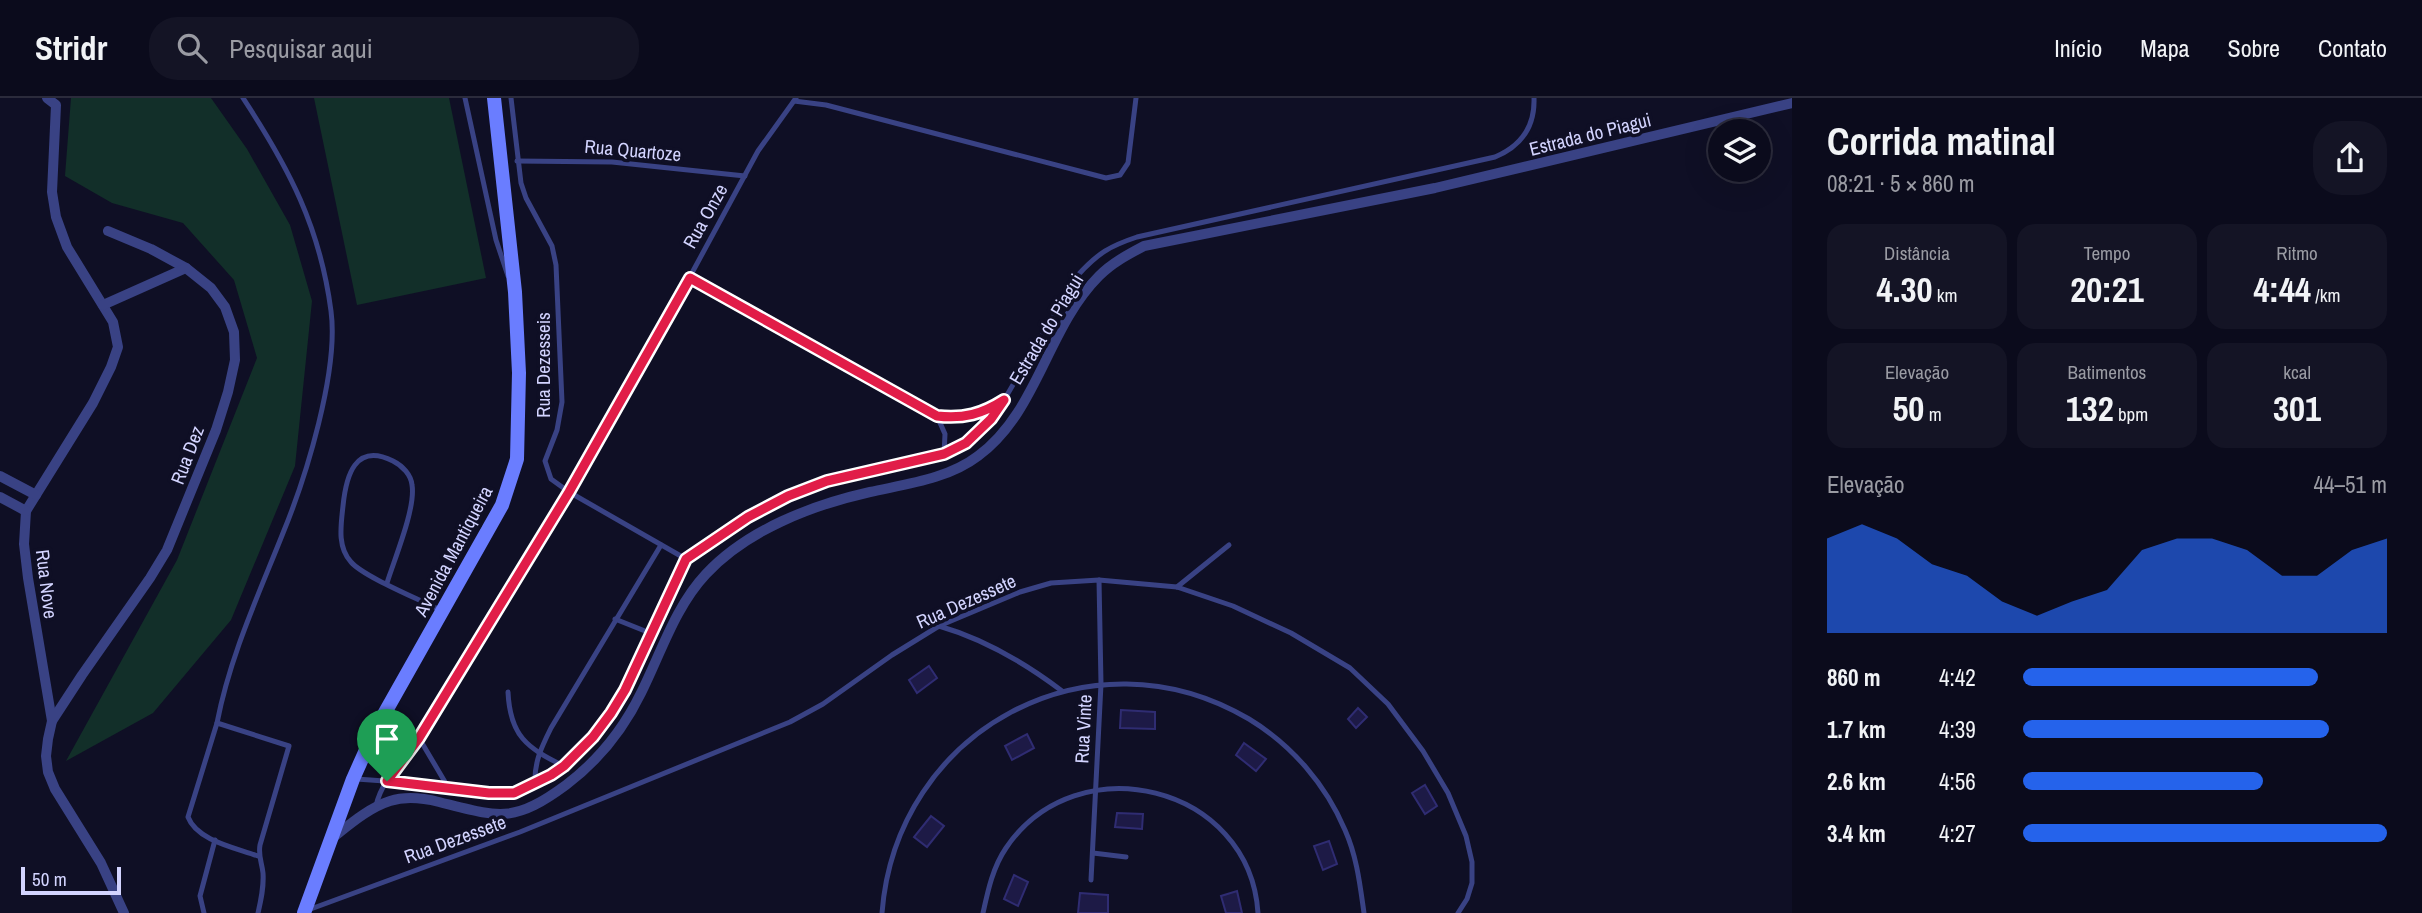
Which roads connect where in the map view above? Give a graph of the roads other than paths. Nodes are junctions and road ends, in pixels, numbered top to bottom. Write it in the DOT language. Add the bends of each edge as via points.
graph roads {
  1 [pos="243,98"];
  2 [pos="465,98"];
  3 [pos="494,98"];
  4 [pos="511,98"];
  5 [pos="820,98"];
  6 [pos="1136,98"];
  7 [pos="1534,98"];
  8 [pos="795,99"];
  9 [pos="53,100"];
  10 [pos="1792,103"];
  11 [pos="826,105"];
  12 [pos="517,161"];
  13 [pos="745,176"];
  14 [pos="108,231"];
  15 [pos="186,268"];
  16 [pos="690,278"];
  17 [pos="515,292"];
  18 [pos="103,305"];
  19 [pos="1004,400"];
  20 [pos="937,416"];
  21 [pos="944,454"];
  22 [pos="0,476"];
  23 [pos="569,492"];
  24 [pos="36,495"];
  25 [pos="0,497"];
  26 [pos="26,511"];
  27 [pos="661,545"];
  28 [pos="1229,545"];
  29 [pos="686,559"];
  30 [pos="1099,580"];
  31 [pos="387,583"];
  32 [pos="1177,587"];
  33 [pos="443,611"];
  34 [pos="615,619"];
  35 [pos="939,626"];
  36 [pos="650,633"];
  37 [pos="1101,684"];
  38 [pos="1062,691"];
  39 [pos="508,692"];
  40 [pos="52,722"];
  41 [pos="216,723"];
  42 [pos="419,738"];
  43 [pos="538,753"];
  44 [pos="564,766"];
  45 [pos="353,779"];
  46 [pos="387,781"];
  47 [pos="535,784"];
  48 [pos="448,787"];
  49 [pos="1095,789"];
  50 [pos="376,808"];
  51 [pos="331,839"];
  52 [pos="215,840"];
  53 [pos="1093,853"];
  54 [pos="258,856"];
  55 [pos="1126,858"];
  56 [pos="1091,880"];
  57 [pos="304,912"];
  58 [pos="124,913"];
  59 [pos="204,913"];
  60 [pos="258,913"];
  61 [pos="882,913"];
  62 [pos="983,913"];
  63 [pos="1258,913"];
  64 [pos="1364,913"];
  65 [pos="1458,913"];
  1 -- 41 [label="lane" via="288,170 307,211 331,313 331,349 305,469 232,660"];
  2 -- 17 [label="lane" via="496,240"];
  3 -- 17 [label="street, Avenida Mantiqueira"];
  4 -- 12 [label="lane, Rua Dezesseis"];
  5 -- 11 [label="lane"];
  6 -- 11 [label="lane" via="1128,163 1119,175 1106,178"];
  7 -- 19 [label="lane" via="1527,132 1494,157 1110,246 1078,275"];
  8 -- 11 [label="lane"];
  8 -- 13 [label="lane, Rua Onze"];
  9 -- 18 [label="street" via="56,218 67,247"];
  10 -- 50 [label="street, Estrada do Piagui" via="1473,180 1144,246 1117,260 1082,296 1016,415 977,457 950,471 804,512 730,552 707,572 679,612 627,720 590,767 566,785 539,804 500,815 427,799 390,801"];
  12 -- 13 [label="lane, Rua Quartoze" via="612,162"];
  12 -- 23 [label="lane, Rua Dezesseis" via="526,198 544,228 556,265 562,402 545,461 551,479"];
  13 -- 16 [label="lane, Rua Onze"];
  14 -- 15 [label="street, Rua Dez"];
  15 -- 18 [label="street"];
  15 -- 40 [label="street, Rua Dez" via="211,288 225,307 234,332 235,360 228,392 167,550"];
  16 -- 20 [label="lane"];
  16 -- 23 [label="lane, Rua Onze"];
  17 -- 33 [label="street, Avenida Mantiqueira" via="517,458 502,505"];
  18 -- 24 [label="street, Rua Nove" via="113,322 118,347 111,367"];
  19 -- 20 [label="lane" via="976,415"];
  19 -- 21 [label="lane" via="979,432"];
  20 -- 21 [label="lane" via="946,434"];
  21 -- 29 [label="lane" via="827,481 788,496"];
  22 -- 24 [label="street"];
  23 -- 27 [label="lane, Rua Dezesseis"];
  23 -- 42 [label="lane, Rua Onze"];
  24 -- 26 [label="street, Rua Nove"];
  25 -- 26 [label="street"];
  26 -- 40 [label="street, Rua Nove" via="27,578"];
  27 -- 29 [label="lane, Rua Dezesseis"];
  27 -- 34 [label="lane"];
  28 -- 32 [label="lane"];
  29 -- 36 [label="lane"];
  30 -- 32 [label="lane, Rua Dezessete"];
  30 -- 35 [label="lane, Rua Dezessete" via="1051,583"];
  30 -- 37 [label="lane, Rua Vinte"];
  31 -- 31 [label="lane" via="353,565 341,542 349,473 364,457 393,461 409,475 412,485 412,500"];
  31 -- 33 [label="lane"];
  32 -- 65 [label="lane, Rua Dezessete" via="1291,633 1350,668 1388,704 1448,793 1466,836 1472,883"];
  33 -- 45 [label="street, Avenida Mantiqueira" via="374,732"];
  34 -- 36 [label="lane"];
  34 -- 43 [label="lane"];
  35 -- 38 [label="lane" via="989,645"];
  35 -- 57 [label="lane, Rua Dezessete" via="790,722 520,832"];
  36 -- 44 [label="lane" via="611,713"];
  37 -- 38 [label="lane"];
  37 -- 49 [label="lane, Rua Vinte"];
  37 -- 64 [label="lane" via="1144,684 1188,692 1228,707 1266,729 1298,758 1325,792 1359,872"];
  38 -- 61 [label="lane" via="989,724 957,749 930,779 893,850"];
  39 -- 43 [label="lane" via="514,727"];
  40 -- 58 [label="street" via="48,772 102,863"];
  41 -- 52 [label="lane" via="188,817 197,830"];
  41 -- 54 [label="lane" via="289,746"];
  42 -- 46 [label="lane, Rua Onze"];
  42 -- 48 [label="lane"];
  43 -- 44 [label="lane"];
  43 -- 47 [label="lane"];
  44 -- 47 [label="lane"];
  45 -- 46 [label="lane"];
  45 -- 51 [label="street, Avenida Mantiqueira"];
  46 -- 48 [label="lane"];
  46 -- 50 [label="lane, Rua Onze"];
  47 -- 48 [label="lane" via="514,793"];
  49 -- 53 [label="lane, Rua Vinte"];
  49 -- 62 [label="lane" via="1061,800 1030,821 1006,848 990,880"];
  49 -- 63 [label="lane" via="1131,787 1167,794 1199,811 1226,835 1246,865"];
  50 -- 51 [label="street, Estrada do Piagui"];
  51 -- 57 [label="street, Avenida Mantiqueira"];
  52 -- 54 [label="lane"];
  52 -- 59 [label="lane" via="200,896"];
  53 -- 55 [label="lane"];
  53 -- 56 [label="lane, Rua Vinte"];
  54 -- 60 [label="lane" via="263,872"];
}
